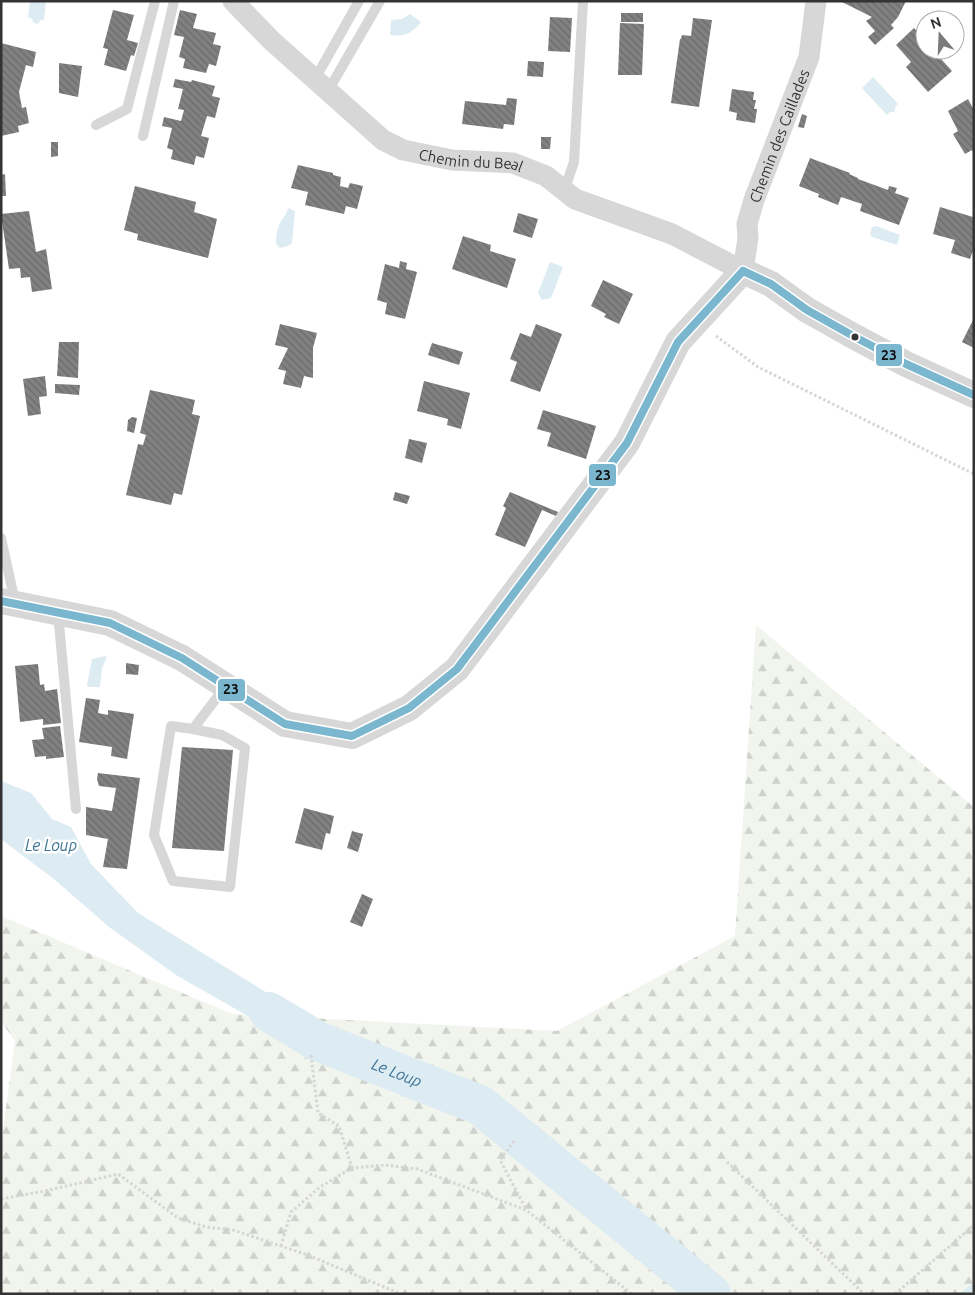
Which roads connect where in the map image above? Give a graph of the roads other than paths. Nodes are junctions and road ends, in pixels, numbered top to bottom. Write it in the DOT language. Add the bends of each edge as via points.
graph roads {
  1 [pos="156,1"];
  2 [pos="174,1"];
  3 [pos="233,1"];
  4 [pos="359,1"];
  5 [pos="380,1"];
  6 [pos="582,1"];
  7 [pos="816,1"];
  8 [pos="321,85"];
  9 [pos="96,125"];
  10 [pos="143,136"];
  11 [pos="564,191"];
  12 [pos="743,271"];
  13 [pos="974,395"];
  14 [pos="1,538"];
  15 [pos="8,602"];
  16 [pos="58,612"];
  17 [pos="226,686"];
  18 [pos="193,729"];
  19 [pos="76,809"];
  1 -- 9 [label="lane" via="127,108"];
  2 -- 10 [label="lane"];
  3 -- 8 [label="street, Chemin du Beal"];
  4 -- 8 [label="lane"];
  5 -- 8 [label="lane"];
  6 -- 11 [label="lane" via="574,162"];
  7 -- 12 [label="street, Chemin des Caillades" via="809,57 747,224"];
  8 -- 11 [label="street, Chemin du Beal" via="383,140 403,150 452,160 513,163 546,176"];
  11 -- 12 [label="street, Chemin du Beal" via="575,199 672,234"];
  12 -- 13 [label="street" via="771,284 807,310 855,337"];
  12 -- 17 [label="street" via="678,342 627,443 457,668 409,708 352,736 285,724"];
  14 -- 15 [label="lane"];
  15 -- 16 [label="street"];
  16 -- 17 [label="street" via="110,623 182,658"];
  16 -- 19 [label="lane"];
  17 -- 18 [label="lane"];
  18 -- 18 [label="lane" via="171,726 154,835 173,881 230,887 245,748 222,735"];
}
